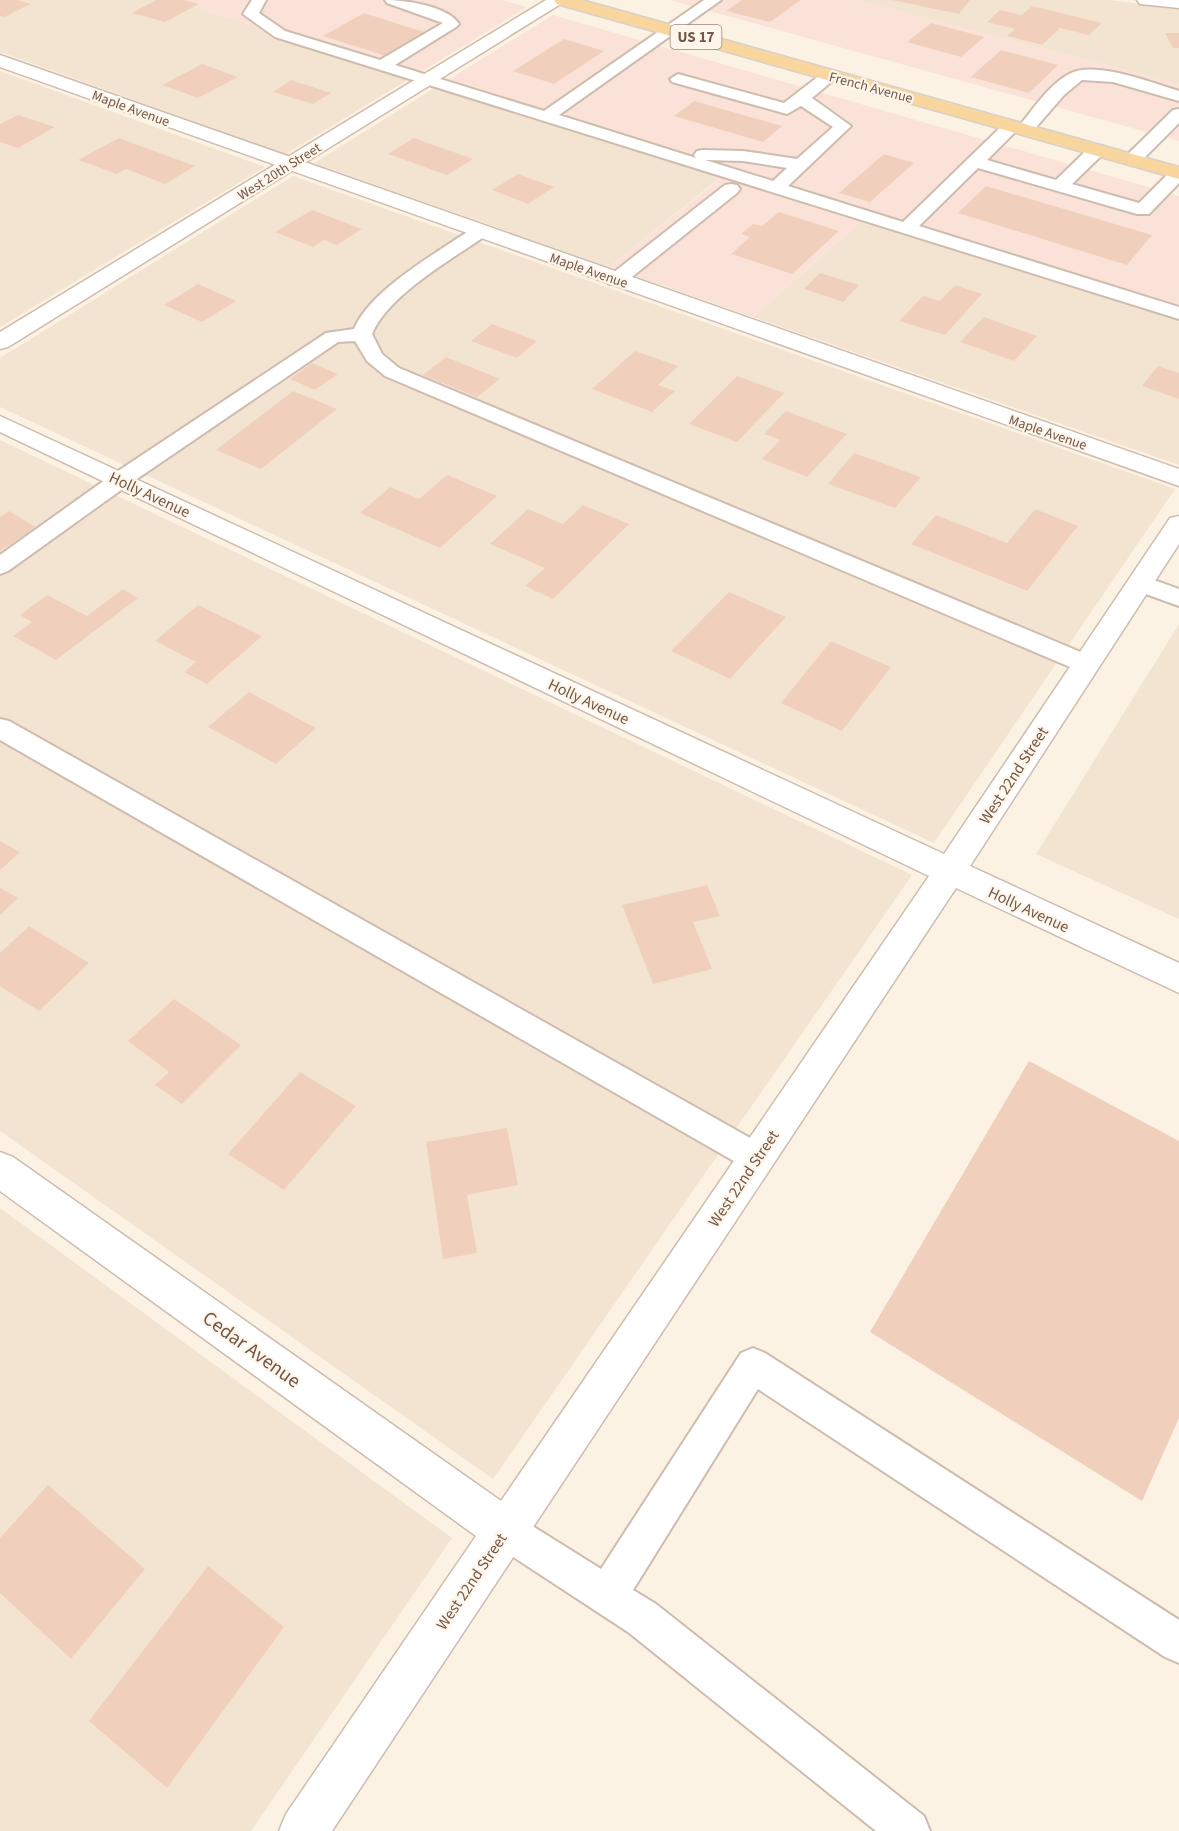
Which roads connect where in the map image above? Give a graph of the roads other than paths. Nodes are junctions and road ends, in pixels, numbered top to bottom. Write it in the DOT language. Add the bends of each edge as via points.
graph roads {
  1 [pos="259,0"];
  2 [pos="392,0"];
  3 [pos="558,0"];
  4 [pos="563,0"];
  5 [pos="714,0"];
  6 [pos="1146,0"];
  7 [pos="1179,3"];
  8 [pos="672,30"];
  9 [pos="0,61"];
  10 [pos="383,65"];
  11 [pos="830,75"];
  12 [pos="429,79"];
  13 [pos="678,79"];
  14 [pos="1179,96"];
  15 [pos="801,98"];
  16 [pos="1179,114"];
  17 [pos="547,116"];
  18 [pos="1018,127"];
  19 [pos="1097,150"];
  20 [pos="668,154"];
  21 [pos="1133,159"];
  22 [pos="975,162"];
  23 [pos="289,165"];
  24 [pos="801,165"];
  25 [pos="1179,173"];
  26 [pos="1060,186"];
  27 [pos="776,188"];
  28 [pos="731,189"];
  29 [pos="907,228"];
  30 [pos="479,232"];
  31 [pos="616,280"];
  32 [pos="1179,313"];
  33 [pos="362,334"];
  34 [pos="0,342"];
  35 [pos="0,423"];
  36 [pos="1179,478"];
  37 [pos="120,480"];
  38 [pos="1179,524"];
  39 [pos="0,566"];
  40 [pos="1140,583"];
  41 [pos="1179,598"];
  42 [pos="1086,664"];
  43 [pos="0,728"];
  44 [pos="950,871"];
  45 [pos="1179,979"];
  46 [pos="757,1158"];
  47 [pos="0,1169"];
  48 [pos="505,1530"];
  49 [pos="607,1596"];
  50 [pos="1179,1643"];
  51 [pos="303,1831"];
  52 [pos="909,1831"];
  1 -- 10 [label="lane" via="251,14 280,34"];
  2 -- 10 [label="lane" via="448,19 451,24"];
  3 -- 12 [label="street, West 20th Street"];
  4 -- 8 [label="main road, French Avenue / US 17"];
  5 -- 8 [label="lane"];
  6 -- 7 [label="street"];
  8 -- 11 [label="main road, French Avenue / US 17"];
  8 -- 17 [label="lane"];
  9 -- 23 [label="street, Maple Avenue"];
  10 -- 12 [label="lane"];
  11 -- 15 [label="lane"];
  11 -- 18 [label="main road, French Avenue / US 17"];
  12 -- 17 [label="lane"];
  12 -- 23 [label="street, West 20th Street"];
  13 -- 15 [label="lane" via="787,109"];
  14 -- 18 [label="lane" via="1097,74 1077,76"];
  15 -- 24 [label="lane" via="843,126"];
  16 -- 21 [label="lane"];
  17 -- 20 [label="lane"];
  18 -- 19 [label="main road, French Avenue / US 17"];
  18 -- 22 [label="lane"];
  19 -- 21 [label="main road, French Avenue / US 17"];
  19 -- 26 [label="lane"];
  20 -- 24 [label="lane" via="743,156"];
  20 -- 27 [label="lane"];
  21 -- 25 [label="main road, French Avenue / US 17"];
  22 -- 26 [label="lane"];
  22 -- 29 [label="lane"];
  23 -- 30 [label="street, Maple Avenue"];
  23 -- 34 [label="street, West 20th Street"];
  24 -- 27 [label="lane"];
  25 -- 26 [label="lane" via="1143,210"];
  27 -- 29 [label="lane"];
  28 -- 31 [label="lane"];
  29 -- 32 [label="lane"];
  30 -- 31 [label="street, Maple Avenue"];
  30 -- 33 [label="lane" via="394,292 369,317"];
  31 -- 36 [label="street, Maple Avenue"];
  33 -- 37 [label="lane" via="333,337"];
  33 -- 42 [label="lane" via="374,357 392,372"];
  35 -- 37 [label="street, Holly Avenue"];
  37 -- 39 [label="lane"];
  37 -- 44 [label="street, Holly Avenue"];
  38 -- 40 [label="street, West 22nd Street"];
  40 -- 41 [label="lane"];
  40 -- 42 [label="street, West 22nd Street"];
  42 -- 44 [label="street, West 22nd Street"];
  43 -- 46 [label="lane"];
  44 -- 45 [label="street, Holly Avenue"];
  44 -- 46 [label="street, West 22nd Street"];
  46 -- 48 [label="street, West 22nd Street"];
  47 -- 48 [label="street, Cedar Avenue"];
  48 -- 49 [label="lane"];
  48 -- 51 [label="street, West 22nd Street"];
  49 -- 50 [label="lane" via="753,1365"];
  49 -- 52 [label="lane" via="642,1618"];
}
